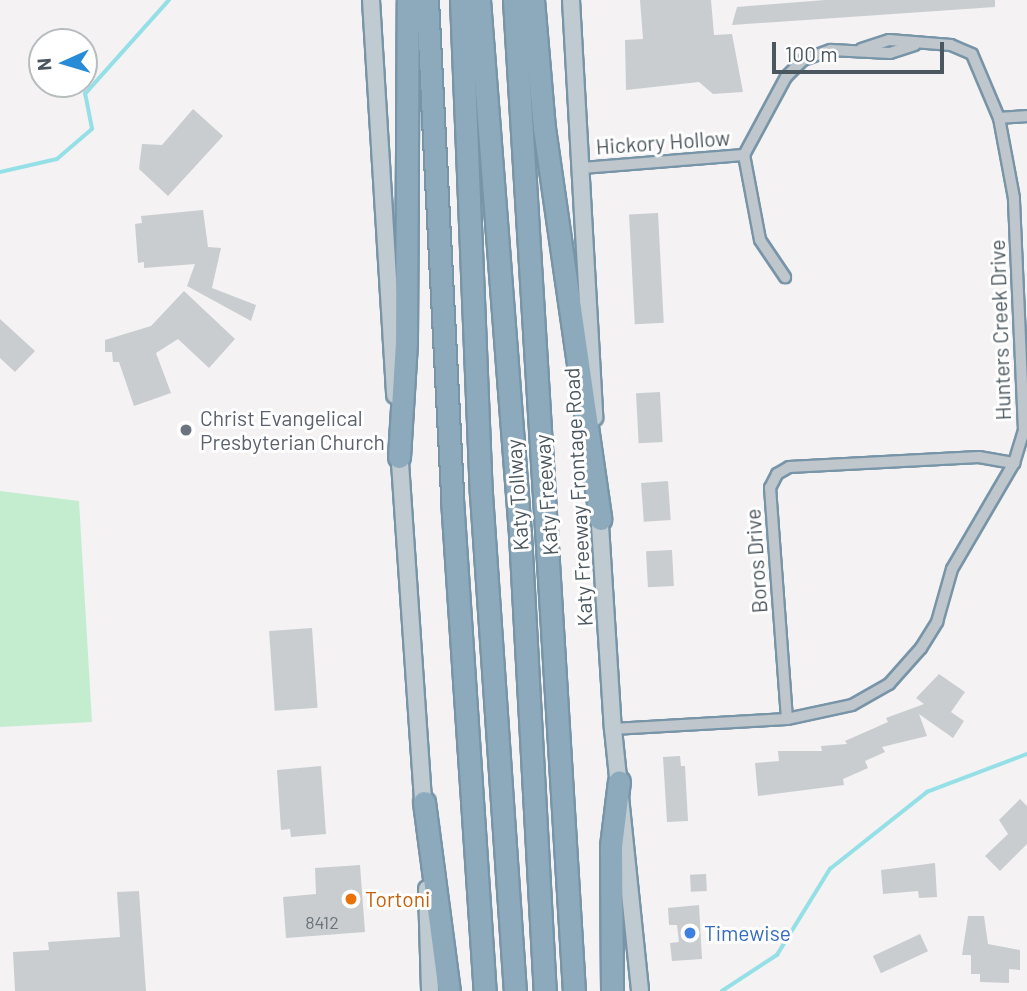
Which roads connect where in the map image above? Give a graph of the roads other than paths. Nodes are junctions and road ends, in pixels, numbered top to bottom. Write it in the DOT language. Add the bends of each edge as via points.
graph roads {
  1 [pos="371,0"];
  2 [pos="408,0"];
  3 [pos="426,0"];
  4 [pos="461,0"];
  5 [pos="479,0"];
  6 [pos="514,0"];
  7 [pos="533,0"];
  8 [pos="571,0"];
  9 [pos="1027,116"];
  10 [pos="999,118"];
  11 [pos="744,155"];
  12 [pos="581,168"];
  13 [pos="785,277"];
  14 [pos="399,457"];
  15 [pos="1014,463"];
  16 [pos="600,519"];
  17 [pos="787,719"];
  18 [pos="613,729"];
  19 [pos="619,781"];
  20 [pos="424,802"];
  21 [pos="430,991"];
  22 [pos="449,991"];
  23 [pos="485,991"];
  24 [pos="515,991"];
  25 [pos="545,991"];
  26 [pos="574,991"];
  27 [pos="612,991"];
  28 [pos="640,991"];
  1 -- 14 [label="main road"];
  2 -- 14 [label="highway" via="406,341"];
  3 -- 23 [label="highway" via="453,513"];
  4 -- 24 [label="highway, Katy Tollway" via="482,520"];
  5 -- 25 [label="highway, Katy Tollway" via="521,546"];
  6 -- 26 [label="highway, Katy Freeway"];
  7 -- 16 [label="highway" via="544,128"];
  8 -- 12 [label="main road, Katy Freeway Frontage Road"];
  9 -- 10 [label="street"];
  10 -- 11 [label="street, Hickory Hollow" via="972,54 951,44 889,40 803,60 786,77"];
  10 -- 15 [label="street, Hunters Creek Drive" via="1014,198 1024,430"];
  11 -- 12 [label="street, Hickory Hollow"];
  11 -- 13 [label="street" via="760,240"];
  12 -- 16 [label="main road, Katy Freeway Frontage Road"];
  14 -- 20 [label="main road"];
  15 -- 17 [label="street, Hunters Creek Drive" via="952,569 937,622 913,657 889,684 852,705"];
  15 -- 17 [label="street, Boros Drive" via="979,457 789,467 777,474 770,488"];
  16 -- 18 [label="main road, Katy Freeway Frontage Road"];
  17 -- 18 [label="street, Hunters Creek Drive"];
  18 -- 19 [label="main road, Katy Freeway Frontage Road"];
  19 -- 27 [label="highway" via="611,846"];
  19 -- 28 [label="main road, Katy Freeway Frontage Road"];
  20 -- 21 [label="main road"];
  20 -- 22 [label="highway"];
}
